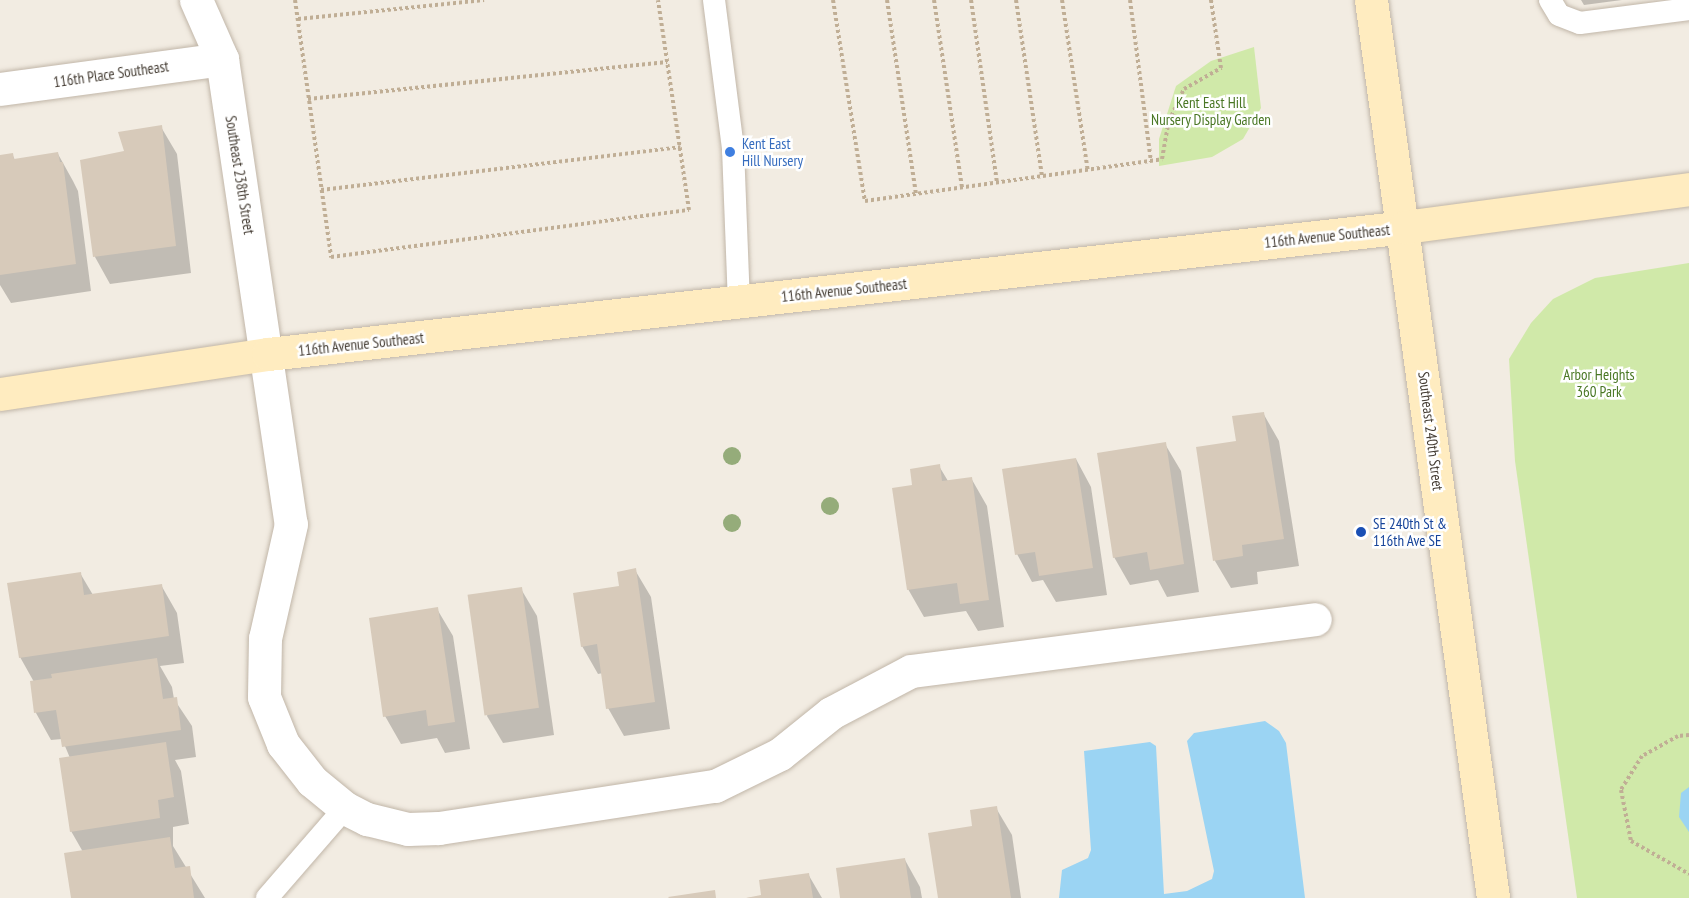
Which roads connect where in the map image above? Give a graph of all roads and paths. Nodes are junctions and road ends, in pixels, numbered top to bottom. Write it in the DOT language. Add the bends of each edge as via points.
graph roads {
  1 [pos="196,0"];
  2 [pos="295,0"];
  3 [pos="484,0"];
  4 [pos="658,0"];
  5 [pos="714,0"];
  6 [pos="833,0"];
  7 [pos="887,0"];
  8 [pos="934,0"];
  9 [pos="971,0"];
  10 [pos="1016,0"];
  11 [pos="1062,0"];
  12 [pos="1130,0"];
  13 [pos="1211,0"];
  14 [pos="1371,0"];
  15 [pos="1550,0"];
  16 [pos="1689,9"];
  17 [pos="298,19"];
  18 [pos="222,59"];
  19 [pos="667,62"];
  20 [pos="0,88"];
  21 [pos="308,99"];
  22 [pos="680,147"];
  23 [pos="1151,162"];
  24 [pos="1088,171"];
  25 [pos="1042,177"];
  26 [pos="997,183"];
  27 [pos="962,188"];
  28 [pos="1689,189"];
  29 [pos="321,190"];
  30 [pos="916,194"];
  31 [pos="1405,227"];
  32 [pos="739,302"];
  33 [pos="268,354"];
  34 [pos="0,394"];
  35 [pos="1315,619"];
  36 [pos="1689,735"];
  37 [pos="345,808"];
  38 [pos="1689,874"];
  39 [pos="267,898"];
  40 [pos="1493,898"];
  1 -- 18 [label="street, Southeast 238th Street"];
  2 -- 17 [label="path"];
  3 -- 17 [label="path"];
  4 -- 19 [label="path"];
  5 -- 32 [label="lane" via="733,148"];
  6 -- 30 [label="path" via="865,201"];
  7 -- 30 [label="path"];
  8 -- 27 [label="path"];
  9 -- 26 [label="path"];
  10 -- 25 [label="path"];
  11 -- 24 [label="path"];
  12 -- 23 [label="path"];
  13 -- 23 [label="path" via="1221,68 1184,89 1169,121 1162,159"];
  14 -- 31 [label="main road, Southeast 240th Street"];
  15 -- 16 [label="lane" via="1559,15 1580,23"];
  17 -- 21 [label="path"];
  18 -- 20 [label="street, 116th Place Southeast"];
  18 -- 33 [label="street, Southeast 238th Street"];
  19 -- 21 [label="path"];
  19 -- 22 [label="path"];
  21 -- 29 [label="path"];
  22 -- 29 [label="path"];
  22 -- 29 [label="path" via="689,210 331,257"];
  23 -- 24 [label="path"];
  24 -- 25 [label="path"];
  25 -- 26 [label="path"];
  26 -- 27 [label="path"];
  27 -- 30 [label="path"];
  28 -- 31 [label="main road, 116th Avenue Southeast"];
  31 -- 32 [label="main road, 116th Avenue Southeast"];
  31 -- 40 [label="main road, Southeast 240th Street"];
  32 -- 33 [label="main road, 116th Avenue Southeast"];
  33 -- 34 [label="main road, 116th Avenue Southeast"];
  33 -- 37 [label="street, Southeast 238th Street" via="291,524 265,638 264,697 283,744 312,781"];
  35 -- 37 [label="street, Southeast 238th Street" via="911,671 831,713 780,754 715,786 439,828 408,829 367,819"];
  36 -- 38 [label="path" via="1678,736 1642,756 1621,790 1631,841"];
  37 -- 39 [label="lane"];
}
